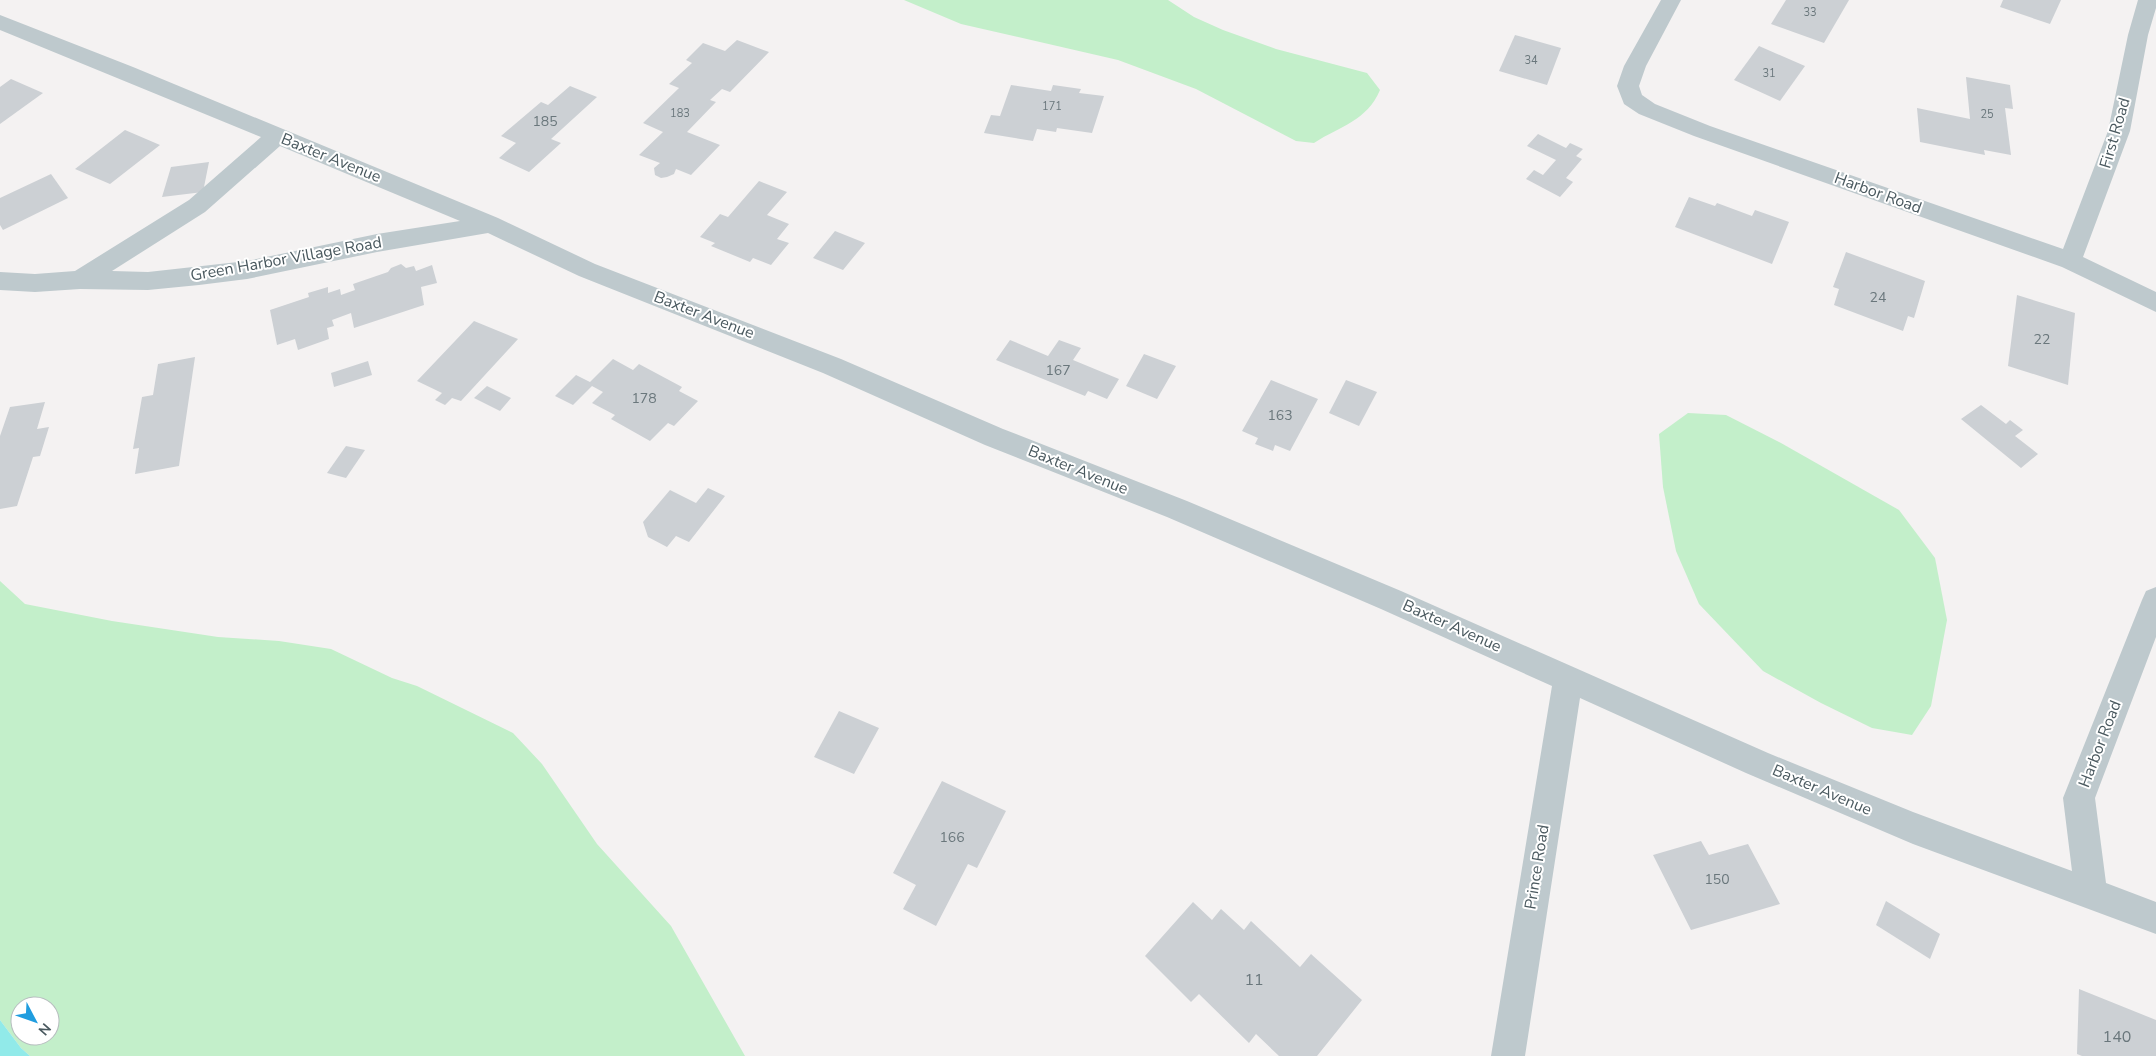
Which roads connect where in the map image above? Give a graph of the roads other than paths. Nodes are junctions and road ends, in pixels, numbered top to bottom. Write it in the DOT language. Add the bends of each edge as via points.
graph roads {
  1 [pos="1672,0"];
  2 [pos="2148,0"];
  3 [pos="0,22"];
  4 [pos="277,136"];
  5 [pos="490,224"];
  6 [pos="2070,261"];
  7 [pos="80,280"];
  8 [pos="0,281"];
  9 [pos="2156,303"];
  10 [pos="2156,600"];
  11 [pos="1568,678"];
  12 [pos="2091,894"];
  13 [pos="2156,918"];
  14 [pos="1508,1056"];
  1 -- 6 [label="street, Harbor Road" via="1635,66 1628,86 1632,99 1647,109"];
  2 -- 6 [label="street, First Road" via="2119,131"];
  3 -- 4 [label="street, Baxter Avenue"];
  4 -- 5 [label="street, Baxter Avenue"];
  4 -- 7 [label="street, Green Harbor Village Road" via="197,206"];
  5 -- 7 [label="street, Green Harbor Village Road" via="247,270 148,281"];
  5 -- 11 [label="street, Baxter Avenue" via="587,270 832,366 994,437 1177,509"];
  6 -- 9 [label="street, Harbor Road"];
  7 -- 8 [label="street, Green Harbor Village Road"];
  10 -- 12 [label="street, Harbor Road" via="2079,798"];
  11 -- 12 [label="street, Baxter Avenue" via="1756,763 1998,861"];
  11 -- 14 [label="street, Prince Road"];
  12 -- 13 [label="street, Baxter Avenue"];
}
